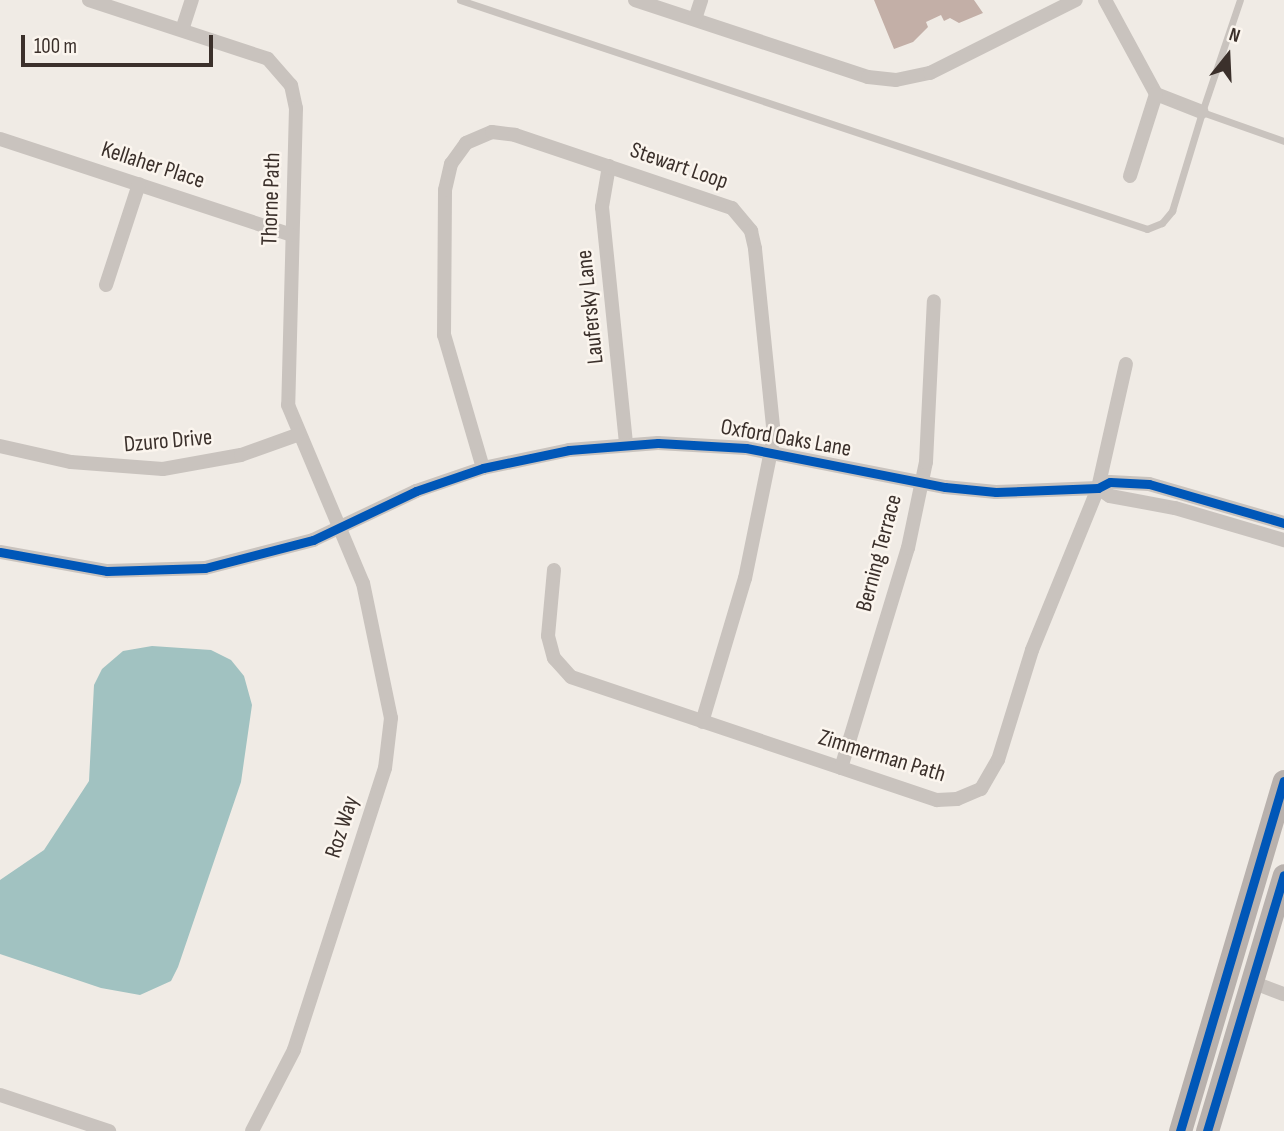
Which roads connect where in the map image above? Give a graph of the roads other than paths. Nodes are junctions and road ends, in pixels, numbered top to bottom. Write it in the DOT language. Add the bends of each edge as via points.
graph roads {
  1 [pos="89,0"];
  2 [pos="192,0"];
  3 [pos="460,0"];
  4 [pos="635,0"];
  5 [pos="701,0"];
  6 [pos="1076,0"];
  7 [pos="1105,0"];
  8 [pos="1240,0"];
  9 [pos="695,19"];
  10 [pos="182,30"];
  11 [pos="1156,94"];
  12 [pos="1202,112"];
  13 [pos="0,139"];
  14 [pos="1284,141"];
  15 [pos="609,166"];
  16 [pos="1130,176"];
  17 [pos="139,184"];
  18 [pos="292,235"];
  19 [pos="106,285"];
  20 [pos="934,301"];
  21 [pos="1126,365"];
  22 [pos="297,435"];
  23 [pos="626,444"];
  24 [pos="0,446"];
  25 [pos="770,452"];
  26 [pos="483,468"];
  27 [pos="921,482"];
  28 [pos="1098,488"];
  29 [pos="1213,502"];
  30 [pos="1209,518"];
  31 [pos="1284,523"];
  32 [pos="340,528"];
  33 [pos="1284,540"];
  34 [pos="0,552"];
  35 [pos="554,570"];
  36 [pos="702,722"];
  37 [pos="841,768"];
  38 [pos="1284,781"];
  39 [pos="1284,876"];
  40 [pos="1226,974"];
  41 [pos="1252,982"];
  42 [pos="1284,994"];
  43 [pos="0,1096"];
  44 [pos="108,1131"];
  45 [pos="252,1131"];
  46 [pos="1180,1131"];
  47 [pos="1208,1131"];
  1 -- 10 [label="street, Thorne Path"];
  2 -- 10 [label="street"];
  3 -- 12 [label="lane" via="1147,229 1162,223 1172,211"];
  4 -- 9 [label="street"];
  5 -- 9 [label="street"];
  6 -- 9 [label="street" via="930,73 896,80 868,76"];
  7 -- 11 [label="street"];
  8 -- 12 [label="lane"];
  10 -- 18 [label="street, Thorne Path" via="268,59 291,85 296,108"];
  11 -- 12 [label="street"];
  11 -- 16 [label="street"];
  12 -- 14 [label="lane"];
  13 -- 17 [label="street, Kellaher Place"];
  15 -- 23 [label="street, Laufersky Lane" via="601,207"];
  15 -- 25 [label="street, Stewart Loop" via="720,202 732,208 751,230 774,436"];
  15 -- 26 [label="street, Stewart Loop" via="515,135 492,132 466,143 451,164 445,190 444,335"];
  17 -- 18 [label="street, Kellaher Place"];
  17 -- 19 [label="street"];
  18 -- 22 [label="street, Thorne Path" via="287,385"];
  20 -- 27 [label="street, Berning Terrace"];
  21 -- 28 [label="street, Zimmerman Path"];
  22 -- 24 [label="street, Dzuro Drive" via="241,455 163,469 82,464"];
  22 -- 32 [label="street, Thorne Path"];
  23 -- 25 [label="street, Oxford Oaks Lane" via="705,444"];
  23 -- 26 [label="street, Oxford Oaks Lane" via="548,453"];
  25 -- 27 [label="street, Oxford Oaks Lane"];
  25 -- 36 [label="street, Stewart Loop" via="745,578"];
  26 -- 32 [label="street, Oxford Oaks Lane" via="416,491"];
  27 -- 28 [label="street, Oxford Oaks Lane" via="1009,493"];
  27 -- 37 [label="street, Berning Terrace" via="908,548"];
  28 -- 29 [label="street, Oxford Oaks Lane" via="1124,481"];
  28 -- 30 [label="street, Oxford Oaks Lane" via="1110,496"];
  28 -- 37 [label="street, Zimmerman Path" via="1032,650 998,760 981,789 957,799 937,800"];
  29 -- 30 [label="street"];
  29 -- 31 [label="street, Oxford Oaks Lane"];
  30 -- 33 [label="street, Oxford Oaks Lane"];
  32 -- 34 [label="street, Oxford Oaks Lane" via="263,556 172,571 107,571"];
  32 -- 45 [label="street, Roz Way" via="363,583 391,718 389,743 385,768 294,1050"];
  35 -- 36 [label="street, Zimmerman Path" via="548,636 560,667 582,682"];
  36 -- 37 [label="street, Zimmerman Path"];
  38 -- 40 [label="main road"];
  39 -- 41 [label="main road"];
  40 -- 41 [label="main road"];
  40 -- 46 [label="main road"];
  41 -- 42 [label="street"];
  41 -- 47 [label="main road"];
  43 -- 44 [label="street"];
}
